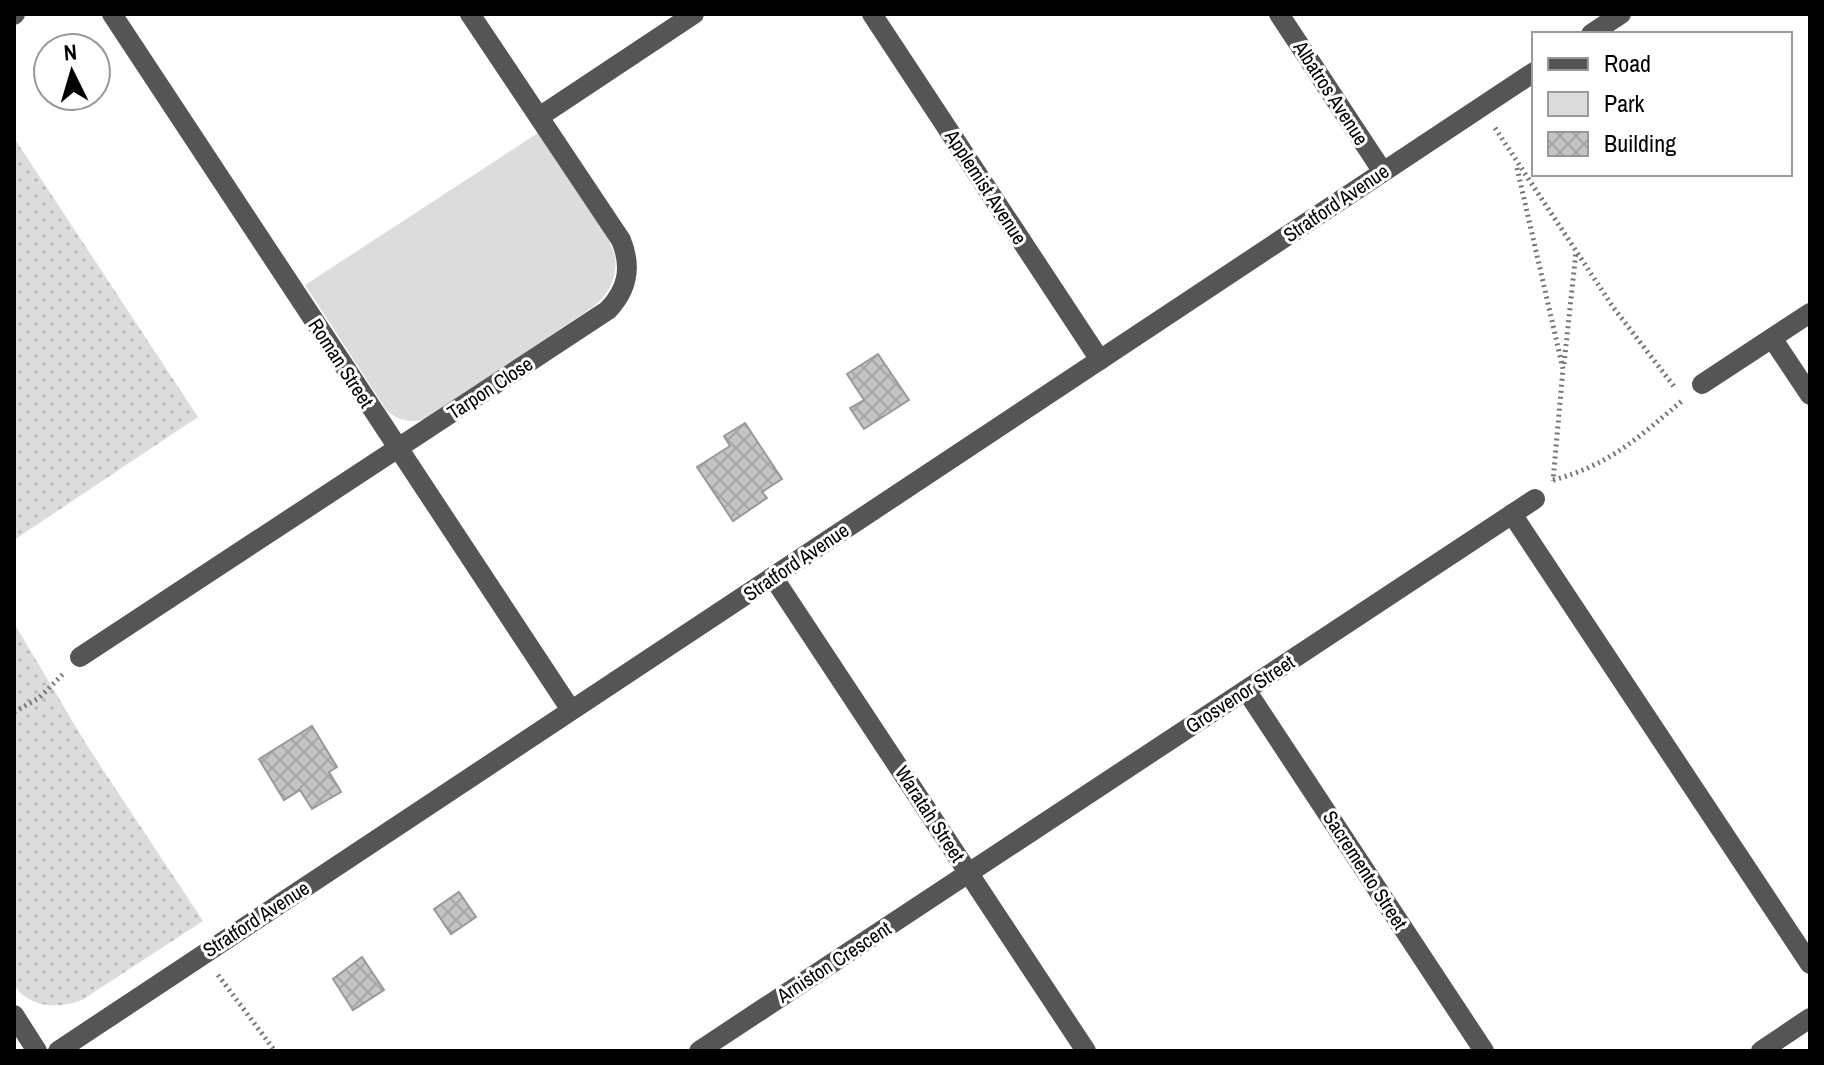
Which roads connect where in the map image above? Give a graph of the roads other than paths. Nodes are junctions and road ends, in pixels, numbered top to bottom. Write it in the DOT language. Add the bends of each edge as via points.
graph roads {
  1 [pos="112,14"];
  2 [pos="470,14"];
  3 [pos="694,14"];
  4 [pos="872,14"];
  5 [pos="1279,14"];
  6 [pos="1621,14"];
  7 [pos="1594,32"];
  8 [pos="1532,73"];
  9 [pos="539,117"];
  10 [pos="1383,172"];
  11 [pos="1810,313"];
  12 [pos="1772,338"];
  13 [pos="1100,360"];
  14 [pos="1702,384"];
  15 [pos="1810,395"];
  16 [pos="397,448"];
  17 [pos="1535,499"];
  18 [pos="1512,514"];
  19 [pos="773,577"];
  20 [pos="80,657"];
  21 [pos="1246,690"];
  22 [pos="571,710"];
  23 [pos="969,873"];
  24 [pos="1810,964"];
  25 [pos="14,1015"];
  26 [pos="1810,1018"];
  27 [pos="37,1051"];
  28 [pos="58,1051"];
  29 [pos="699,1051"];
  30 [pos="1086,1051"];
  31 [pos="1484,1051"];
  32 [pos="1761,1051"];
  1 -- 16 [label="street, Roman Street"];
  2 -- 9 [label="street, Tarpon Close"];
  3 -- 9 [label="street"];
  4 -- 13 [label="street, Applemist Avenue"];
  5 -- 10 [label="street, Albatros Avenue"];
  6 -- 7 [label="street"];
  8 -- 10 [label="street, Stratford Avenue"];
  9 -- 16 [label="street, Tarpon Close" via="621,240 628,266 622,291 608,310"];
  10 -- 13 [label="street, Stratford Avenue"];
  11 -- 12 [label="street"];
  12 -- 14 [label="street"];
  12 -- 15 [label="street"];
  13 -- 19 [label="street, Stratford Avenue"];
  16 -- 20 [label="street, Tarpon Close"];
  16 -- 22 [label="street, Roman Street"];
  17 -- 18 [label="street, Grosvenor Street"];
  18 -- 21 [label="street, Grosvenor Street"];
  18 -- 24 [label="street"];
  19 -- 22 [label="street, Stratford Avenue"];
  19 -- 23 [label="street, Waratah Street"];
  21 -- 23 [label="street, Grosvenor Street"];
  21 -- 31 [label="street, Sacremento Street"];
  22 -- 28 [label="street, Stratford Avenue"];
  23 -- 29 [label="street, Arniston Crescent"];
  23 -- 30 [label="street, Waratah Street"];
  25 -- 27 [label="street"];
  26 -- 32 [label="street"];
}
